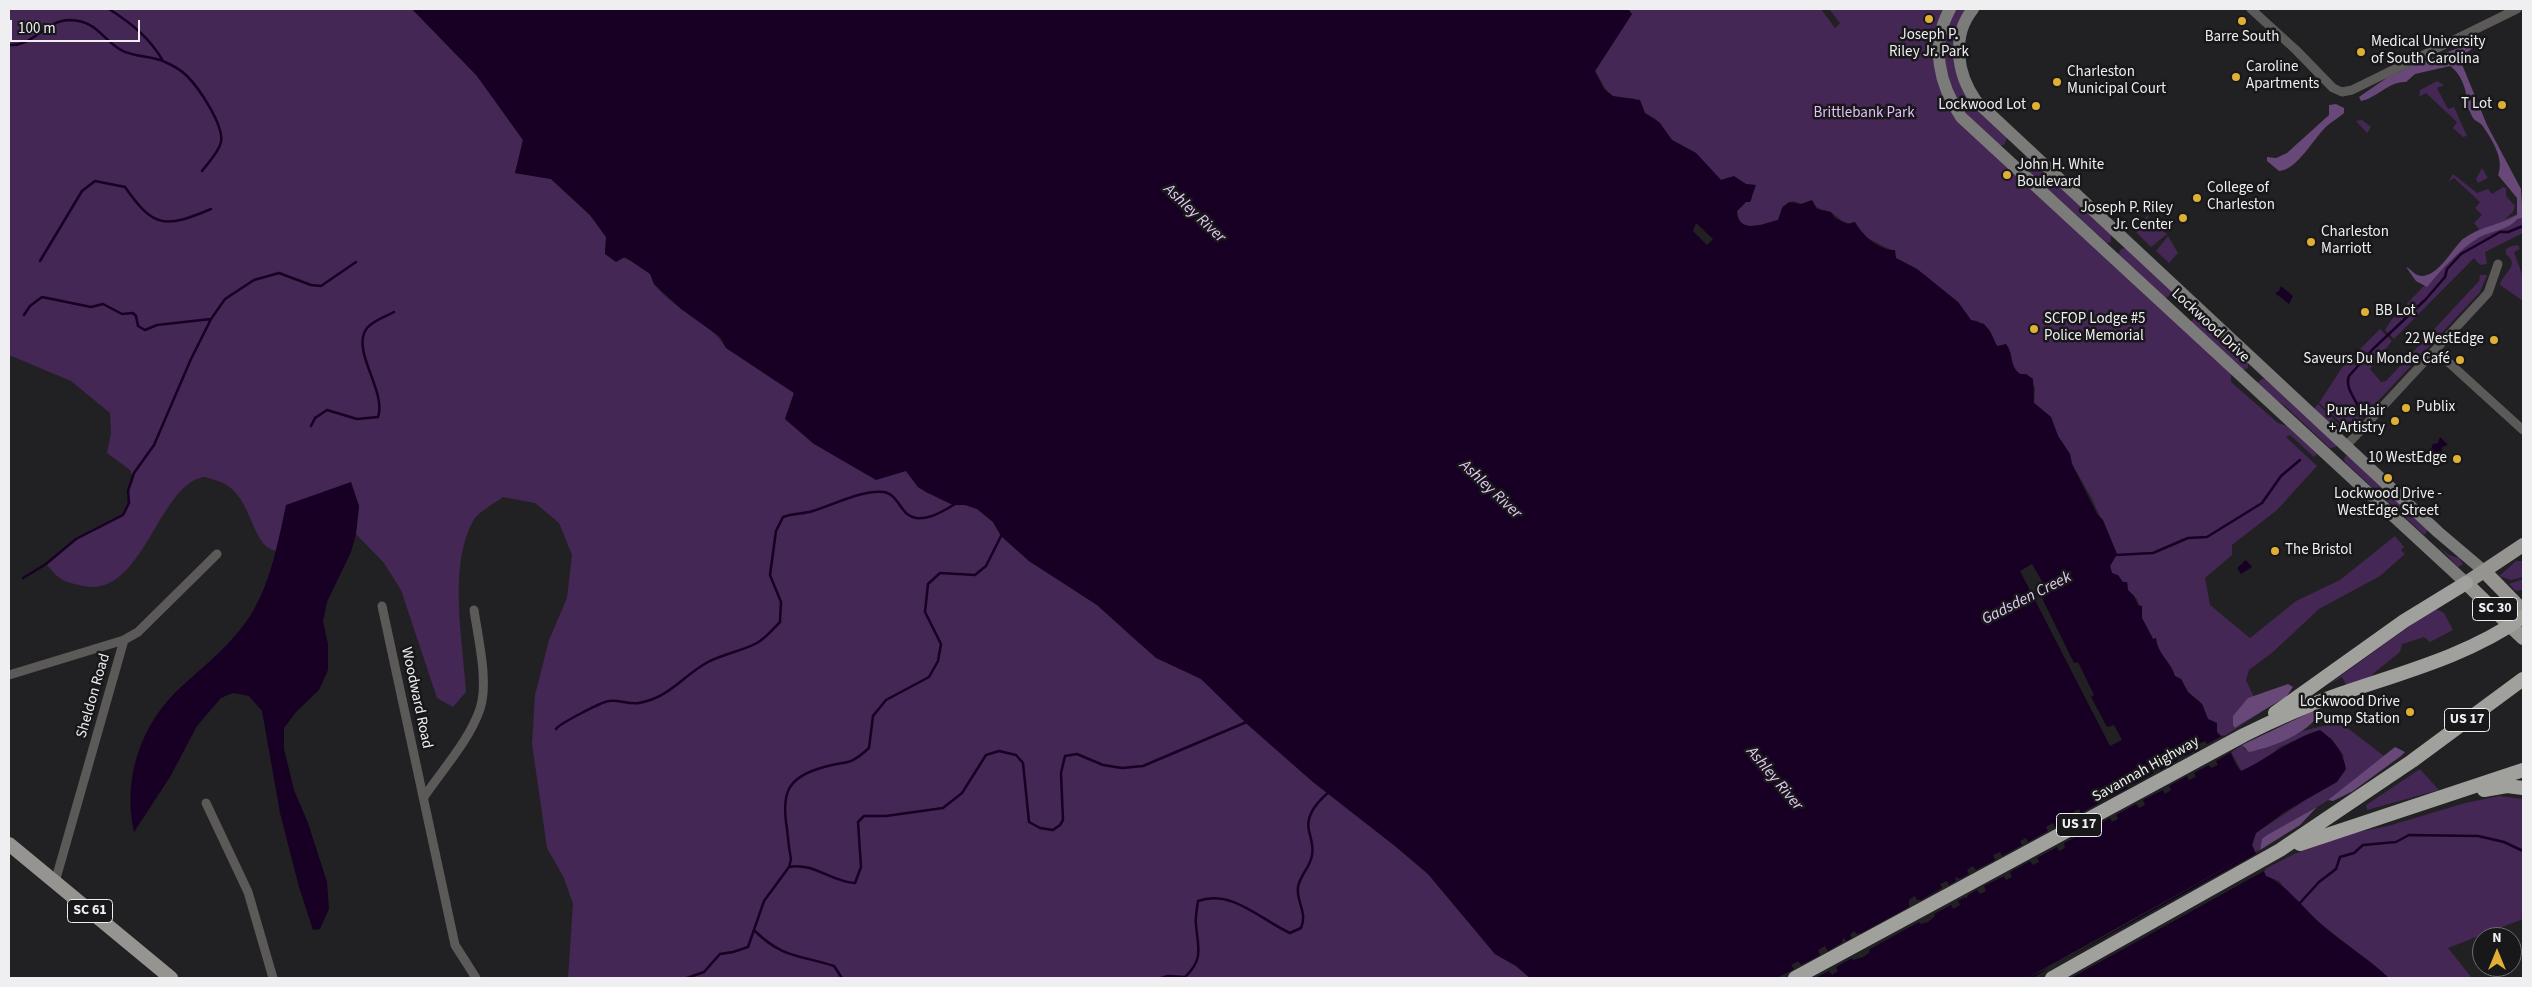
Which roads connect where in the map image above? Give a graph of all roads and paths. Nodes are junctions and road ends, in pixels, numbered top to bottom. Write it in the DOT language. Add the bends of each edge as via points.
graph roads {
  1 [pos="1950,9"];
  2 [pos="1973,9"];
  3 [pos="2251,9"];
  4 [pos="2517,9"];
  5 [pos="2020,143"];
  6 [pos="2004,159"];
  7 [pos="2122,237"];
  8 [pos="2107,253"];
  9 [pos="2498,264"];
  10 [pos="2188,299"];
  11 [pos="2174,314"];
  12 [pos="2435,350"];
  13 [pos="2260,366"];
  14 [pos="2245,381"];
  15 [pos="2523,430"];
  16 [pos="2346,446"];
  17 [pos="2332,461"];
  18 [pos="2438,532"];
  19 [pos="2426,545"];
  20 [pos="2523,545"];
  21 [pos="218,554"];
  22 [pos="2484,571"];
  23 [pos="2466,583"];
  24 [pos="382,606"];
  25 [pos="474,610"];
  26 [pos="2523,610"];
  27 [pos="2523,617"];
  28 [pos="2523,638"];
  29 [pos="124,640"];
  30 [pos="9,674"];
  31 [pos="2523,679"];
  32 [pos="2244,735"];
  33 [pos="2523,770"];
  34 [pos="2523,788"];
  35 [pos="424,797"];
  36 [pos="2446,797"];
  37 [pos="206,803"];
  38 [pos="9,844"];
  39 [pos="2277,852"];
  40 [pos="54,882"];
  41 [pos="171,978"];
  42 [pos="273,978"];
  43 [pos="476,978"];
  44 [pos="1795,978"];
  45 [pos="2052,978"];
  1 -- 6 [label="main road, Lockwood Drive" via="1938,46 1944,87 1960,118"];
  2 -- 5 [label="main road, Lockwood Drive" via="1960,40 1962,77 1976,101"];
  3 -- 4 [label="street" via="2330,86 2342,92"];
  5 -- 6 [label="main road"];
  5 -- 7 [label="main road, Lockwood Drive"];
  6 -- 8 [label="main road, Lockwood Drive"];
  7 -- 8 [label="main road"];
  7 -- 10 [label="main road, Lockwood Drive"];
  8 -- 11 [label="main road, Lockwood Drive"];
  9 -- 12 [label="street" via="2488,293"];
  10 -- 11 [label="main road"];
  10 -- 13 [label="main road, Lockwood Drive"];
  11 -- 14 [label="main road, Lockwood Drive"];
  12 -- 15 [label="street"];
  12 -- 16 [label="street"];
  13 -- 14 [label="main road"];
  13 -- 16 [label="main road, Lockwood Drive"];
  14 -- 17 [label="main road, Lockwood Drive"];
  16 -- 17 [label="main road"];
  16 -- 18 [label="main road, Lockwood Drive"];
  17 -- 19 [label="main road, Lockwood Drive"];
  18 -- 19 [label="main road"];
  18 -- 22 [label="main road, Lockwood Drive"];
  19 -- 23 [label="main road, Lockwood Drive"];
  20 -- 22 [label="main road"];
  21 -- 29 [label="street, Sheldon Road" via="138,632"];
  22 -- 23 [label="main road"];
  22 -- 26 [label="main road, Lockwood Drive / SC 30"];
  23 -- 28 [label="main road, Lockwood Drive / SC 30"];
  23 -- 32 [label="highway" via="2404,621"];
  24 -- 35 [label="street, Woodward Road"];
  25 -- 35 [label="street, Woodward Road" via="483,680 480,709"];
  27 -- 32 [label="highway, Savannah Highway / US 17" via="2483,642 2440,661 2335,695"];
  29 -- 30 [label="street"];
  29 -- 40 [label="street, Sheldon Road"];
  31 -- 39 [label="highway, US 17" via="2412,761"];
  32 -- 44 [label="highway, Savannah Highway / US 17"];
  33 -- 36 [label="highway"];
  34 -- 36 [label="highway" via="2500,787"];
  35 -- 43 [label="street, Woodward Road" via="455,945"];
  36 -- 39 [label="highway"];
  37 -- 42 [label="street" via="248,892"];
  38 -- 40 [label="main road, SC 61"];
  39 -- 45 [label="highway, US 17"];
  40 -- 41 [label="main road, SC 61"];
}
